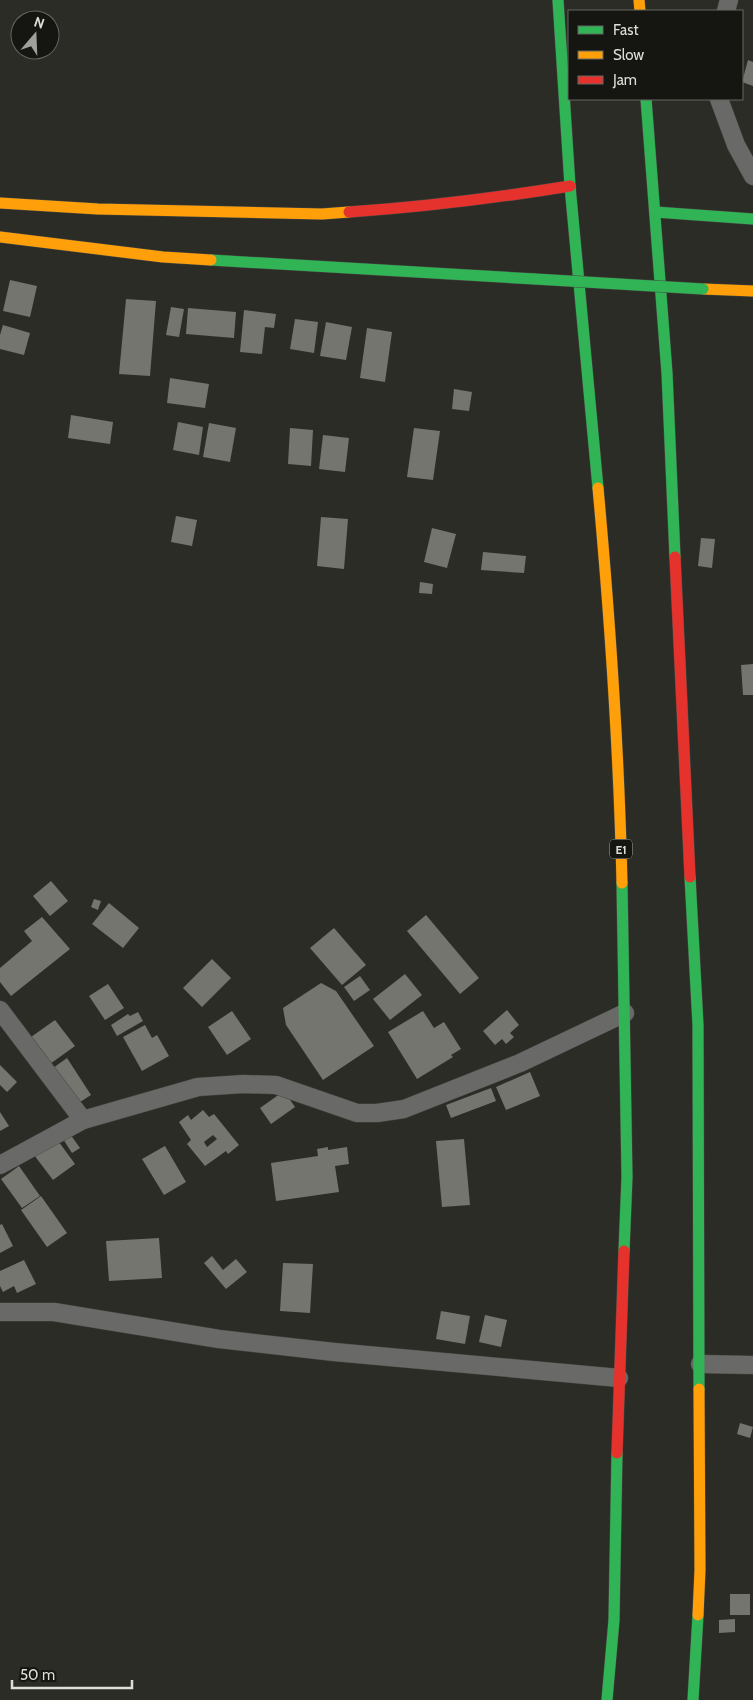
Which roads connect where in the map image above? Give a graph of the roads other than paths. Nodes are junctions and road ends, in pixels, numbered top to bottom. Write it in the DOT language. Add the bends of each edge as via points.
graph roads {
  1 [pos="558,0"];
  2 [pos="646,100"];
  3 [pos="719,100"];
  4 [pos="753,176"];
  5 [pos="570,186"];
  6 [pos="0,203"];
  7 [pos="655,212"];
  8 [pos="753,219"];
  9 [pos="0,237"];
  10 [pos="753,291"];
  11 [pos="0,1010"];
  12 [pos="626,1013"];
  13 [pos="83,1120"];
  14 [pos="0,1165"];
  15 [pos="0,1312"];
  16 [pos="700,1364"];
  17 [pos="753,1365"];
  18 [pos="619,1378"];
  19 [pos="607,1700"];
  20 [pos="693,1700"];
  1 -- 5 [label="main road, E1"];
  2 -- 7 [label="main road"];
  3 -- 4 [label="street" via="736,145"];
  5 -- 6 [label="main road" via="451,204 322,214 98,209"];
  5 -- 12 [label="main road, E1" via="610,618"];
  7 -- 8 [label="main road"];
  7 -- 16 [label="main road" via="667,373 698,1025"];
  9 -- 10 [label="main road, bridge" via="164,257"];
  11 -- 13 [label="street"];
  12 -- 13 [label="street" via="520,1063 404,1109 357,1113 276,1085 243,1084 198,1087"];
  12 -- 18 [label="main road, E1" via="627,1177"];
  13 -- 14 [label="street"];
  15 -- 18 [label="street" via="54,1312 219,1339"];
  16 -- 17 [label="street"];
  16 -- 20 [label="main road" via="700,1570"];
  18 -- 19 [label="main road, E1" via="614,1620"];
}
